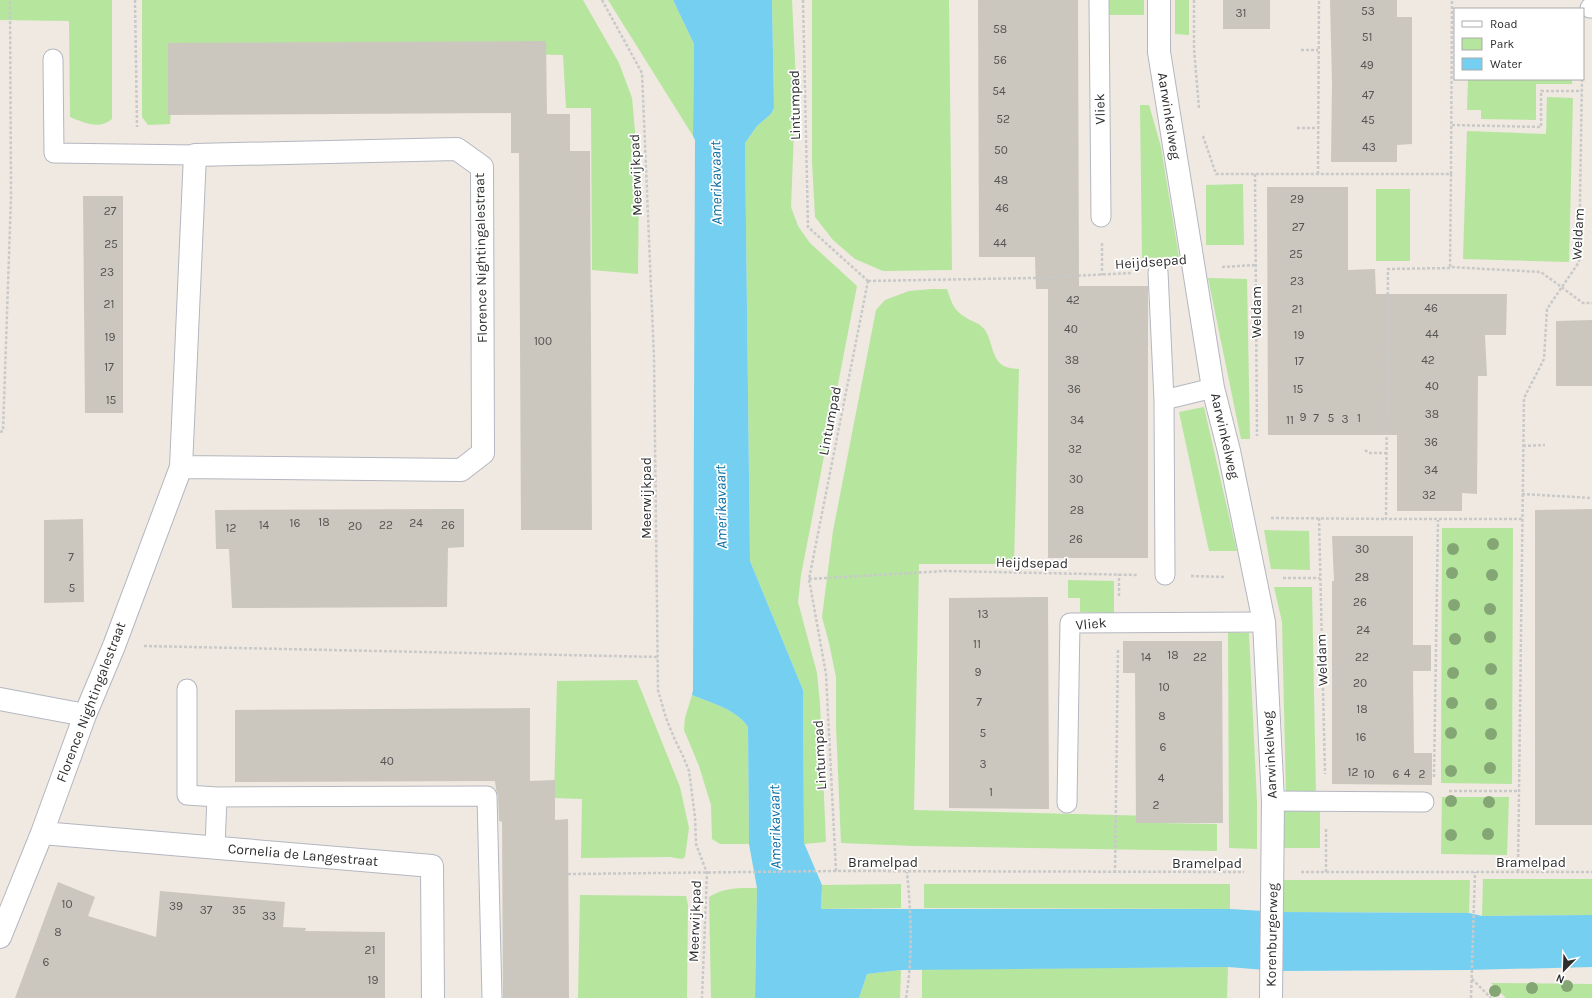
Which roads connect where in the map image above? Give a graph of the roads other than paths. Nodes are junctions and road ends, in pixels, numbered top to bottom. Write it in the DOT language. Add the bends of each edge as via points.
graph roads {
  1 [pos="1099,0"];
  2 [pos="1159,0"];
  3 [pos="54,59"];
  4 [pos="195,155"];
  5 [pos="1102,217"];
  6 [pos="1158,272"];
  7 [pos="1214,388"];
  8 [pos="1164,400"];
  9 [pos="181,467"];
  10 [pos="1165,575"];
  11 [pos="1264,622"];
  12 [pos="187,689"];
  13 [pos="0,699"];
  14 [pos="85,714"];
  15 [pos="217,797"];
  16 [pos="1273,801"];
  17 [pos="1424,802"];
  18 [pos="1067,803"];
  19 [pos="42,833"];
  20 [pos="215,847"];
  21 [pos="1273,872"];
  22 [pos="0,937"];
  23 [pos="1272,989"];
  24 [pos="433,998"];
  25 [pos="492,998"];
  1 -- 5 [label="lane, Vliek"];
  2 -- 7 [label="street, Aarwinkelweg" via="1159,52"];
  3 -- 4 [label="lane" via="54,153"];
  4 -- 9 [label="street, Florence Nightingalestraat"];
  4 -- 9 [label="street, Florence Nightingalestraat" via="457,149 482,167 482,453 461,470"];
  6 -- 8 [label="lane"];
  7 -- 8 [label="lane"];
  7 -- 11 [label="street, Aarwinkelweg"];
  8 -- 10 [label="lane"];
  9 -- 14 [label="street, Florence Nightingalestraat" via="114,646"];
  11 -- 16 [label="street, Aarwinkelweg"];
  11 -- 18 [label="lane, Vliek" via="1070,623"];
  12 -- 15 [label="lane" via="186,795"];
  13 -- 14 [label="street"];
  14 -- 19 [label="street, Florence Nightingalestraat"];
  15 -- 20 [label="lane"];
  15 -- 25 [label="lane" via="487,796"];
  16 -- 17 [label="lane"];
  16 -- 21 [label="street, Aarwinkelweg"];
  19 -- 20 [label="street, Cornelia de Langestraat"];
  19 -- 22 [label="street, Florence Nightingalestraat"];
  20 -- 24 [label="street, Cornelia de Langestraat" via="432,866"];
  21 -- 23 [label="street, Korenburgerweg"];
}
